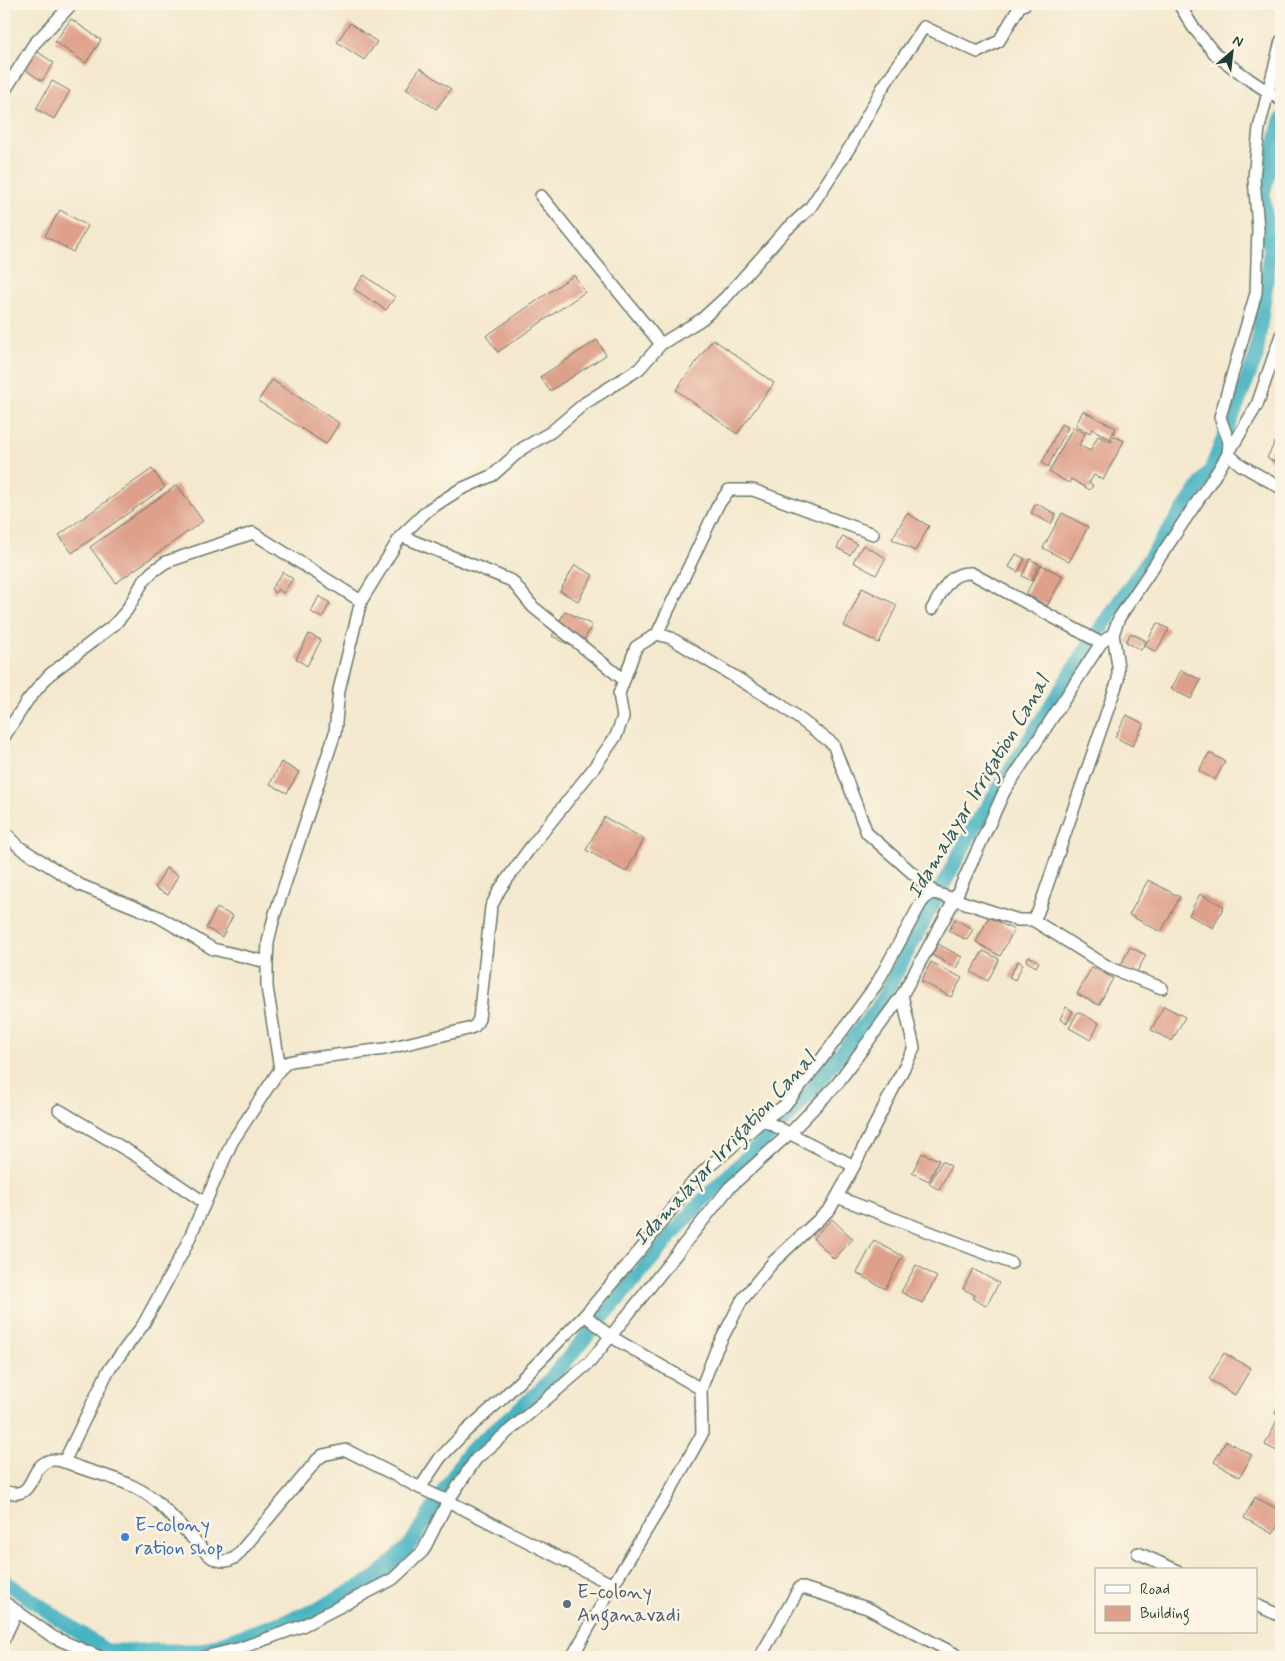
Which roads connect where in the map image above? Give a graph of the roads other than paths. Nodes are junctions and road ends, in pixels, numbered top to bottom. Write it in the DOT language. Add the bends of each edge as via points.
graph roads {
  1 [pos="72,4"];
  2 [pos="1024,4"];
  3 [pos="1179,4"];
  4 [pos="1281,41"];
  5 [pos="1268,91"];
  6 [pos="4,92"];
  7 [pos="1281,100"];
  8 [pos="541,196"];
  9 [pos="1281,335"];
  10 [pos="661,344"];
  11 [pos="1228,448"];
  12 [pos="1281,488"];
  13 [pos="873,534"];
  14 [pos="401,536"];
  15 [pos="361,601"];
  16 [pos="932,609"];
  17 [pos="657,634"];
  18 [pos="1113,634"];
  19 [pos="1101,643"];
  20 [pos="624,680"];
  21 [pos="4,737"];
  22 [pos="4,830"];
  23 [pos="935,893"];
  24 [pos="955,899"];
  25 [pos="1033,920"];
  26 [pos="267,962"];
  27 [pos="1162,988"];
  28 [pos="902,996"];
  29 [pos="280,1069"];
  30 [pos="59,1110"];
  31 [pos="763,1120"];
  32 [pos="790,1133"];
  33 [pos="854,1166"];
  34 [pos="837,1197"];
  35 [pos="205,1202"];
  36 [pos="1011,1263"];
  37 [pos="585,1315"];
  38 [pos="610,1336"];
  39 [pos="700,1389"];
  40 [pos="64,1462"];
  41 [pos="420,1488"];
  42 [pos="4,1491"];
  43 [pos="448,1501"];
  44 [pos="1138,1553"];
  45 [pos="1172,1568"];
  46 [pos="613,1585"];
  47 [pos="4,1602"];
  48 [pos="1258,1606"];
  49 [pos="17,1611"];
  50 [pos="1281,1616"];
  51 [pos="4,1638"];
  52 [pos="98,1657"];
  53 [pos="204,1657"];
  54 [pos="572,1657"];
  55 [pos="760,1657"];
  56 [pos="954,1657"];
  1 -- 6 [label="street" via="34,44"];
  2 -- 10 [label="street" via="999,41 978,52 924,28 883,87 850,147 810,208 702,320"];
  3 -- 5 [label="street" via="1216,55"];
  4 -- 5 [label="street"];
  5 -- 7 [label="street"];
  5 -- 11 [label="street" via="1259,128 1254,178 1258,229 1256,294 1220,417"];
  8 -- 10 [label="street"];
  9 -- 11 [label="street" via="1257,405"];
  10 -- 14 [label="street" via="639,369 586,403 551,432 523,448 493,474 428,510"];
  11 -- 12 [label="street" via="1241,465"];
  11 -- 18 [label="street" via="1119,618"];
  13 -- 17 [label="street" via="753,490 729,490 718,506"];
  14 -- 15 [label="street"];
  14 -- 20 [label="street" via="512,581 532,607"];
  15 -- 21 [label="street" via="253,533 166,562 144,580 128,610 115,624 49,675"];
  15 -- 26 [label="street" via="339,690 335,733 274,917"];
  16 -- 19 [label="street" via="950,579 961,572 971,573"];
  17 -- 20 [label="street" via="636,647"];
  17 -- 23 [label="street" via="671,638 781,705 833,744 867,833"];
  18 -- 19 [label="street"];
  18 -- 25 [label="street" via="1118,680"];
  19 -- 24 [label="street" via="1004,792"];
  20 -- 29 [label="street" via="619,694 623,717 616,736 505,882 491,908 475,1026 385,1049 297,1060"];
  22 -- 26 [label="street" via="19,847 80,885 159,917 213,949"];
  23 -- 24 [label="street"];
  23 -- 31 [label="street" via="921,903 876,985 818,1064 784,1106"];
  24 -- 25 [label="street" via="1018,920"];
  24 -- 28 [label="street"];
  25 -- 27 [label="street" via="1110,968"];
  26 -- 29 [label="street" via="267,987"];
  28 -- 32 [label="street" via="837,1084"];
  28 -- 33 [label="street" via="914,1048"];
  29 -- 35 [label="street" via="232,1142"];
  30 -- 35 [label="street" via="138,1156"];
  31 -- 32 [label="street"];
  31 -- 37 [label="street" via="689,1186"];
  32 -- 33 [label="street"];
  32 -- 38 [label="street" via="729,1188"];
  33 -- 34 [label="street"];
  34 -- 36 [label="street"];
  34 -- 39 [label="street" via="830,1209 773,1262 742,1300"];
  35 -- 40 [label="street" via="185,1248 143,1326 108,1371"];
  37 -- 38 [label="street"];
  37 -- 41 [label="street" via="440,1458"];
  38 -- 39 [label="street"];
  38 -- 43 [label="street" via="590,1362 476,1459"];
  39 -- 46 [label="street" via="702,1434"];
  40 -- 41 [label="street" via="128,1484 154,1500 211,1558 220,1562 236,1558 323,1455 346,1450"];
  40 -- 42 [label="street" via="50,1460 42,1464 27,1489 20,1494"];
  41 -- 43 [label="street"];
  43 -- 46 [label="street"];
  43 -- 53 [label="street" via="423,1551 393,1579 302,1626 241,1648"];
  44 -- 45 [label="street"];
  46 -- 54 [label="street"];
  47 -- 49 [label="street"];
  48 -- 50 [label="street"];
  49 -- 51 [label="street"];
  49 -- 52 [label="street" via="53,1637"];
  55 -- 56 [label="street" via="800,1587 867,1608 956,1654"];
}
